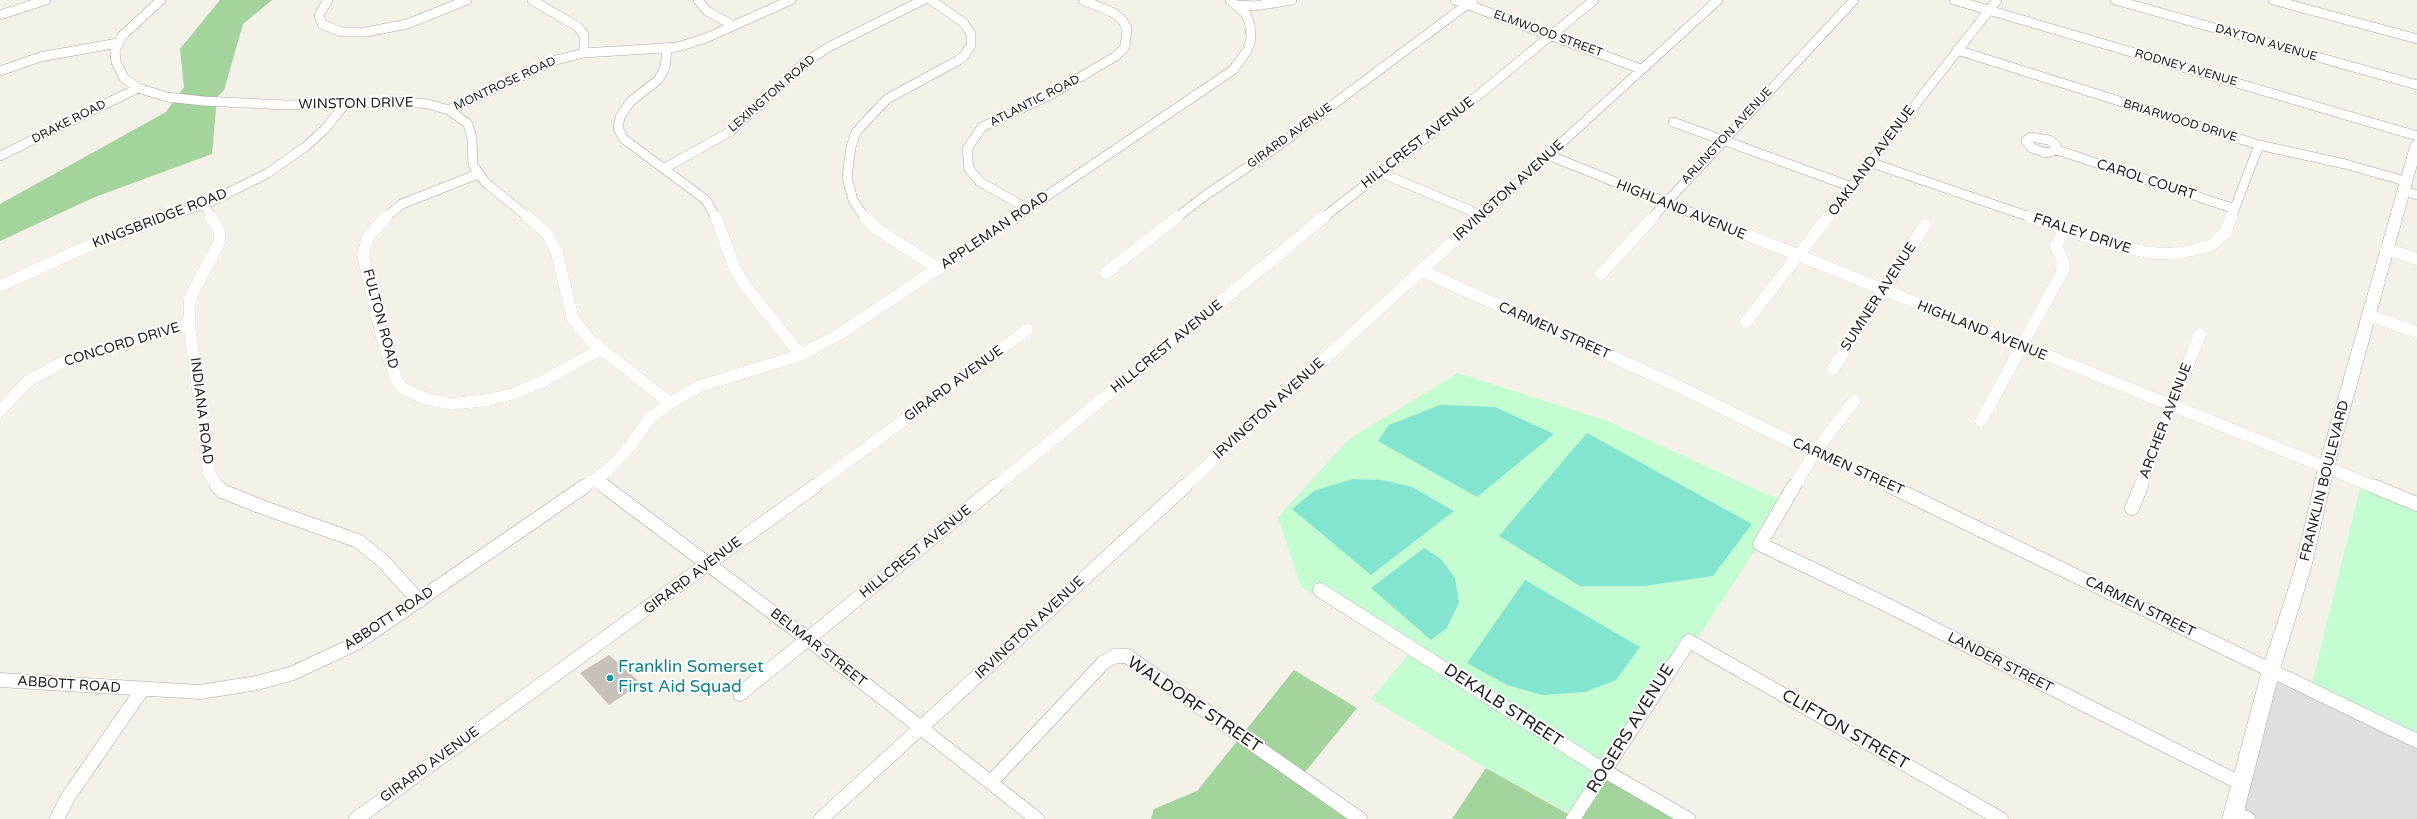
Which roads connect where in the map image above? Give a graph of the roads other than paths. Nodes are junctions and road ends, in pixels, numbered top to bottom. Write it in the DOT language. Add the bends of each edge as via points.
graph roads {
  1 [pos="46,0"];
  2 [pos="160,0"];
  3 [pos="328,0"];
  4 [pos="468,0"];
  5 [pos="532,0"];
  6 [pos="698,0"];
  7 [pos="791,0"];
  8 [pos="923,0"];
  9 [pos="931,0"];
  10 [pos="1083,0"];
  11 [pos="1292,0"];
  12 [pos="1455,0"];
  13 [pos="1594,0"];
  14 [pos="1718,0"];
  15 [pos="1854,0"];
  16 [pos="1954,0"];
  17 [pos="1997,0"];
  18 [pos="2114,0"];
  19 [pos="2273,0"];
  20 [pos="1234,2"];
  21 [pos="1470,2"];
  22 [pos="1989,10"];
  23 [pos="0,15"];
  24 [pos="734,26"];
  25 [pos="1552,35"];
  26 [pos="2417,39"];
  27 [pos="118,43"];
  28 [pos="667,49"];
  29 [pos="1957,50"];
  30 [pos="584,53"];
  31 [pos="1641,69"];
  32 [pos="0,70"];
  33 [pos="2417,85"];
  34 [pos="138,88"];
  35 [pos="345,104"];
  36 [pos="449,110"];
  37 [pos="1673,122"];
  38 [pos="2417,136"];
  39 [pos="1724,140"];
  40 [pos="2417,143"];
  41 [pos="2259,145"];
  42 [pos="2057,150"];
  43 [pos="0,156"];
  44 [pos="1548,156"];
  45 [pos="1872,163"];
  46 [pos="665,168"];
  47 [pos="1381,173"];
  48 [pos="478,174"];
  49 [pos="2404,186"];
  50 [pos="1852,187"];
  51 [pos="2417,195"];
  52 [pos="1664,203"];
  53 [pos="204,205"];
  54 [pos="1028,209"];
  55 [pos="2235,209"];
  56 [pos="1481,216"];
  57 [pos="1925,225"];
  58 [pos="2066,229"];
  59 [pos="2386,249"];
  60 [pos="1799,258"];
  61 [pos="2417,259"];
  62 [pos="939,269"];
  63 [pos="1422,271"];
  64 [pos="1106,273"];
  65 [pos="1601,274"];
  66 [pos="0,286"];
  67 [pos="1882,291"];
  68 [pos="2368,315"];
  69 [pos="1746,322"];
  70 [pos="189,324"];
  71 [pos="1028,329"];
  72 [pos="2417,332"];
  73 [pos="2200,334"];
  74 [pos="2020,346"];
  75 [pos="601,349"];
  76 [pos="801,355"];
  77 [pos="1832,369"];
  78 [pos="1854,400"];
  79 [pos="670,403"];
  80 [pos="2171,406"];
  81 [pos="0,411"];
  82 [pos="1981,421"];
  83 [pos="1814,453"];
  84 [pos="2326,468"];
  85 [pos="596,480"];
  86 [pos="2417,504"];
  87 [pos="2132,508"];
  88 [pos="708,564"];
  89 [pos="1320,590"];
  90 [pos="419,601"];
  91 [pos="809,640"];
  92 [pos="1689,641"];
  93 [pos="2271,670"];
  94 [pos="0,680"];
  95 [pos="142,690"];
  96 [pos="740,694"];
  97 [pos="921,728"];
  98 [pos="2417,741"];
  99 [pos="1605,771"];
  100 [pos="991,782"];
  101 [pos="2240,784"];
  102 [pos="2238,817"];
  103 [pos="57,819"];
  104 [pos="356,819"];
  105 [pos="821,819"];
  106 [pos="1037,819"];
  107 [pos="1360,819"];
  108 [pos="1574,819"];
  109 [pos="1688,819"];
  110 [pos="2001,819"];
  1 -- 23 [label="street"];
  2 -- 27 [label="street" via="133,24"];
  3 -- 4 [label="street" via="319,15 322,24 341,32 378,31 407,24"];
  5 -- 30 [label="street" via="578,27 584,36"];
  6 -- 24 [label="street" via="707,11"];
  7 -- 24 [label="street, MONTROSE ROAD"];
  8 -- 46 [label="street, LEXINGTON ROAD" via="829,47 804,63 731,131"];
  9 -- 62 [label="street" via="964,23 971,34 971,45 957,62 900,91 864,120 850,147 847,177 853,200 866,220"];
  10 -- 54 [label="street, ATLANTIC ROAD" via="1114,13 1122,20 1128,28 1125,47 1116,56 1050,95 982,127 967,149 969,169 980,182"];
  11 -- 20 [label="street" via="1255,6"];
  12 -- 21 [label="street, ELMWOOD STREET"];
  13 -- 25 [label="street, HILLCREST AVENUE"];
  14 -- 31 [label="street, IRVINGTON AVENUE"];
  15 -- 39 [label="street, ARLINGTON AVENUE"];
  16 -- 22 [label="street, RODNEY AVENUE"];
  17 -- 22 [label="street, OAKLAND AVENUE"];
  18 -- 33 [label="street, DAYTON AVENUE"];
  19 -- 26 [label="street"];
  20 -- 54 [label="street, APPLEMAN ROAD" via="1246,14 1251,39 1247,51 1233,70 1196,98"];
  21 -- 25 [label="street, ELMWOOD STREET"];
  21 -- 64 [label="street, GIRARD AVENUE" via="1267,154 1206,195"];
  22 -- 29 [label="street, OAKLAND AVENUE"];
  22 -- 38 [label="street, RODNEY AVENUE"];
  24 -- 28 [label="street, MONTROSE ROAD" via="691,43"];
  25 -- 31 [label="street, ELMWOOD STREET"];
  25 -- 47 [label="street, HILLCREST AVENUE"];
  27 -- 32 [label="street" via="40,57"];
  27 -- 34 [label="street, WINSTON DRIVE" via="116,62 124,78"];
  28 -- 30 [label="street, MONTROSE ROAD"];
  28 -- 46 [label="street" via="665,68 658,80 630,102 618,123 624,139"];
  29 -- 41 [label="street, BRIARWOOD DRIVE"];
  29 -- 45 [label="street, OAKLAND AVENUE"];
  30 -- 36 [label="street, MONTROSE ROAD" via="556,60"];
  31 -- 44 [label="street, IRVINGTON AVENUE"];
  34 -- 35 [label="street, WINSTON DRIVE" via="167,97 203,101 286,105"];
  34 -- 43 [label="street, DRAKE ROAD"];
  35 -- 36 [label="street, WINSTON DRIVE" via="406,102 428,104"];
  35 -- 53 [label="street, KINGSBRIDGE ROAD" via="325,128 289,160"];
  36 -- 48 [label="street, WINSTON DRIVE" via="468,124 472,139 473,165"];
  37 -- 39 [label="street"];
  39 -- 50 [label="street"];
  39 -- 52 [label="street, ARLINGTON AVENUE"];
  40 -- 49 [label="street, FRANKLIN BOULEVARD"];
  41 -- 49 [label="street, BRIARWOOD DRIVE" via="2312,156"];
  41 -- 55 [label="street, FRALEY DRIVE"];
  42 -- 55 [label="street, CAROL COURT"];
  44 -- 52 [label="street, HIGHLAND AVENUE"];
  44 -- 56 [label="street, IRVINGTON AVENUE"];
  45 -- 50 [label="street, OAKLAND AVENUE"];
  45 -- 58 [label="street, FRALEY DRIVE"];
  46 -- 76 [label="street" via="706,200 715,215 734,268"];
  47 -- 56 [label="street"];
  47 -- 91 [label="street, HILLCREST AVENUE"];
  48 -- 75 [label="street, WINSTON DRIVE" via="484,182 547,233 557,253 573,319 591,342"];
  48 -- 75 [label="street, FULTON ROAD" via="402,204 378,224 368,237 363,256 366,275 382,337 397,381 404,389 427,399 451,404 488,400 515,393 541,382"];
  49 -- 51 [label="street, BRIARWOOD DRIVE"];
  49 -- 59 [label="street, FRANKLIN BOULEVARD"];
  50 -- 60 [label="street, OAKLAND AVENUE"];
  52 -- 60 [label="street, HIGHLAND AVENUE"];
  52 -- 65 [label="street, ARLINGTON AVENUE"];
  53 -- 66 [label="street, KINGSBRIDGE ROAD" via="81,249"];
  53 -- 70 [label="street, INDIANA ROAD" via="219,231 220,241 190,298"];
  54 -- 62 [label="street, APPLEMAN ROAD"];
  55 -- 58 [label="street, FRALEY DRIVE" via="2225,233 2218,240 2200,249 2176,254 2128,250"];
  56 -- 63 [label="street, IRVINGTON AVENUE"];
  57 -- 67 [label="street, SUMNER AVENUE"];
  58 -- 74 [label="street" via="2056,245 2063,270"];
  59 -- 61 [label="street"];
  59 -- 68 [label="street, FRANKLIN BOULEVARD"];
  60 -- 67 [label="street, HIGHLAND AVENUE"];
  60 -- 69 [label="street, OAKLAND AVENUE"];
  62 -- 76 [label="street, APPLEMAN ROAD" via="841,333"];
  63 -- 83 [label="street, CARMEN STREET" via="1671,384"];
  63 -- 97 [label="street, IRVINGTON AVENUE"];
  67 -- 74 [label="street, HIGHLAND AVENUE"];
  67 -- 77 [label="street, SUMNER AVENUE"];
  68 -- 72 [label="street"];
  68 -- 84 [label="street, FRANKLIN BOULEVARD"];
  70 -- 81 [label="street, CONCORD DRIVE" via="65,361 28,381"];
  70 -- 90 [label="street, INDIANA ROAD" via="209,473 214,484 222,491 358,542 383,561"];
  71 -- 88 [label="street, GIRARD AVENUE"];
  73 -- 80 [label="street, ARCHER AVENUE"];
  74 -- 80 [label="street, HIGHLAND AVENUE"];
  74 -- 82 [label="street"];
  75 -- 79 [label="street, WINSTON DRIVE"];
  76 -- 79 [label="street, APPLEMAN ROAD" via="700,386"];
  78 -- 83 [label="street"];
  79 -- 85 [label="street, ABBOTT ROAD" via="650,418 632,444"];
  80 -- 84 [label="street, HIGHLAND AVENUE"];
  80 -- 87 [label="street, ARCHER AVENUE"];
  83 -- 93 [label="street, CARMEN STREET" via="1901,491"];
  83 -- 101 [label="street, LANDER STREET" via="1760,544 1881,602"];
  84 -- 86 [label="street, HIGHLAND AVENUE"];
  84 -- 93 [label="street, FRANKLIN BOULEVARD" via="2303,568"];
  85 -- 88 [label="street, BELMAR STREET"];
  85 -- 90 [label="street, ABBOTT ROAD"];
  88 -- 91 [label="street, BELMAR STREET"];
  88 -- 104 [label="street, GIRARD AVENUE"];
  89 -- 99 [label="street, DEKALB STREET"];
  90 -- 95 [label="street, ABBOTT ROAD" via="355,644 293,673 257,683 200,692"];
  91 -- 96 [label="street, HILLCREST AVENUE"];
  91 -- 97 [label="street, BELMAR STREET"];
  92 -- 99 [label="street, ROGERS AVENUE"];
  92 -- 110 [label="street, CLIFTON STREET"];
  93 -- 98 [label="street, CARMEN STREET"];
  93 -- 101 [label="street, FRANKLIN BOULEVARD"];
  94 -- 95 [label="street, ABBOTT ROAD"];
  95 -- 103 [label="street" via="68,797"];
  97 -- 100 [label="street, BELMAR STREET"];
  97 -- 105 [label="street, IRVINGTON AVENUE"];
  99 -- 108 [label="street, ROGERS AVENUE"];
  99 -- 109 [label="street, DEKALB STREET"];
  100 -- 106 [label="street, BELMAR STREET"];
  100 -- 107 [label="street, WALDORF STREET" via="1104,662 1115,656 1127,656"];
  101 -- 102 [label="street, FRANKLIN BOULEVARD"];
}
